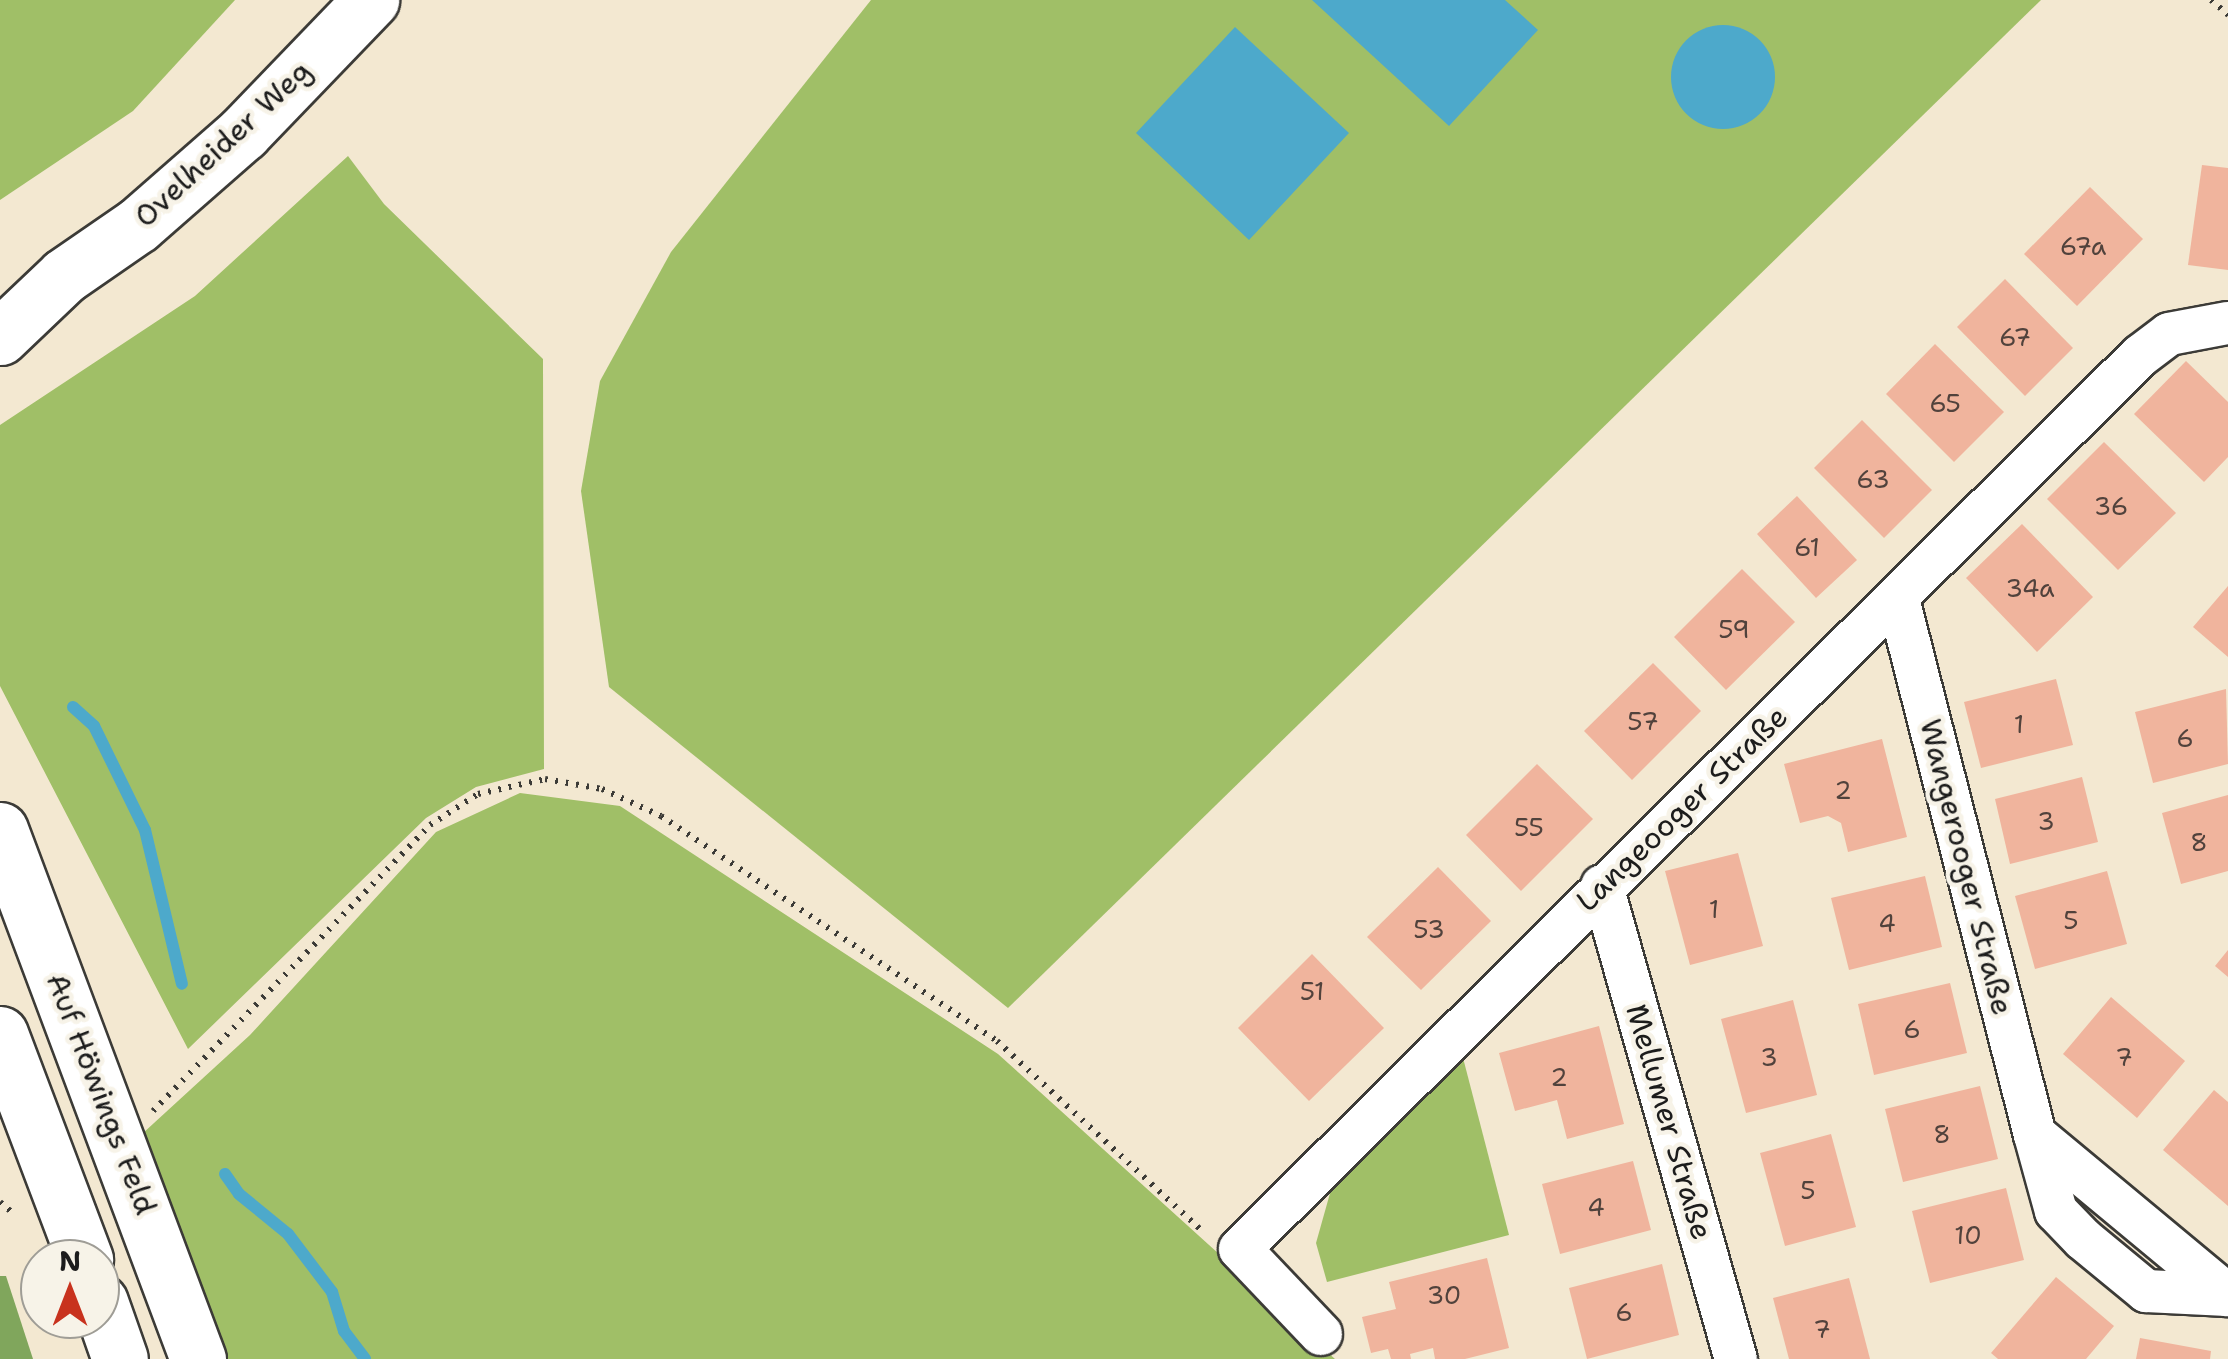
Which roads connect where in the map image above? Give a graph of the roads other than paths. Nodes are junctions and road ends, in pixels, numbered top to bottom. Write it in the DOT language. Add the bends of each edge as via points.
graph roads {
  1 [pos="372,0"];
  2 [pos="64,276"];
  3 [pos="0,301"];
  4 [pos="2228,323"];
  5 [pos="0,337"];
  6 [pos="1898,600"];
  7 [pos="0,830"];
  8 [pos="1602,886"];
  9 [pos="0,1034"];
  10 [pos="117,1131"];
  11 [pos="24,1157"];
  12 [pos="73,1239"];
  13 [pos="2228,1295"];
  14 [pos="1321,1334"];
  15 [pos="198,1359"];
  16 [pos="1736,1359"];
  1 -- 2 [label="main road, Ovelheider Weg" via="243,134 138,224"];
  2 -- 3 [label="main road"];
  2 -- 5 [label="main road"];
  4 -- 6 [label="street, Langeooger Straße" via="2168,334 2140,356"];
  6 -- 8 [label="street, Langeooger Straße"];
  6 -- 13 [label="street, Wangerooger Straße" via="2035,1135"];
  7 -- 10 [label="main road, Auf Höwings Feld"];
  8 -- 14 [label="street, Langeooger Straße" via="1240,1249"];
  8 -- 16 [label="street, Mellumer Straße"];
  9 -- 11 [label="main road"];
  10 -- 11 [label="main road"];
  10 -- 15 [label="main road, Auf Höwings Feld"];
  11 -- 12 [label="main road"];
}
